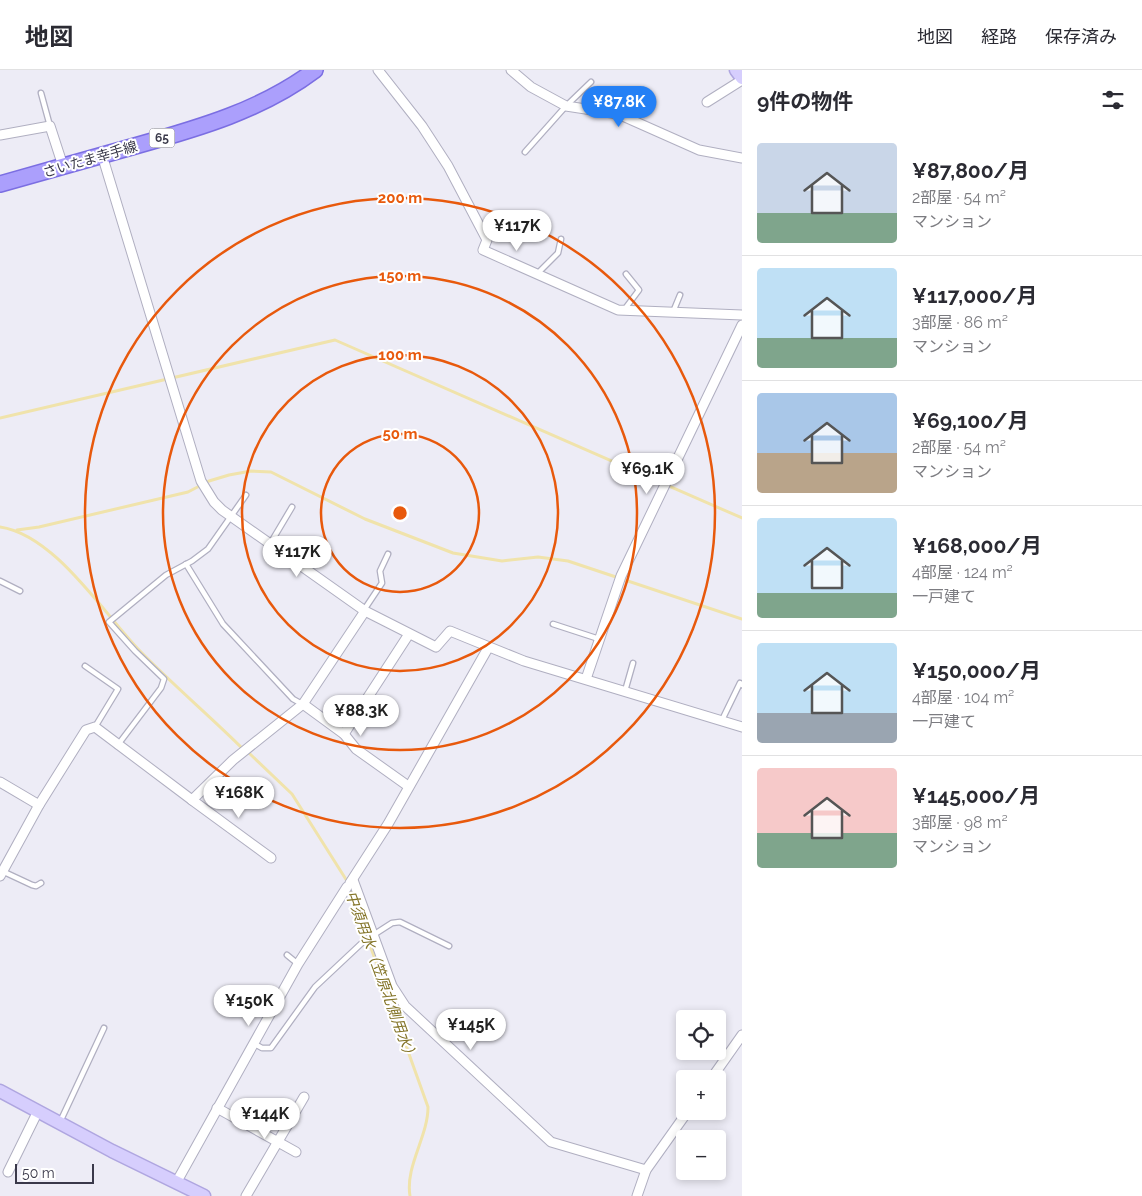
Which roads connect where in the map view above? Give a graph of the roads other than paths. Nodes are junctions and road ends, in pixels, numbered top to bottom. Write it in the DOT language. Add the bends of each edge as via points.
graph roads {
  1 [pos="316,70"];
  2 [pos="378,70"];
  3 [pos="511,70"];
  4 [pos="740,76"];
  5 [pos="591,82"];
  6 [pos="41,93"];
  7 [pos="706,102"];
  8 [pos="566,106"];
  9 [pos="50,126"];
  10 [pos="0,135"];
  11 [pos="525,152"];
  12 [pos="102,156"];
  13 [pos="742,158"];
  14 [pos="63,166"];
  15 [pos="0,184"];
  16 [pos="562,239"];
  17 [pos="537,274"];
  18 [pos="626,274"];
  19 [pos="680,295"];
  20 [pos="624,310"];
  21 [pos="673,312"];
  22 [pos="742,315"];
  23 [pos="742,325"];
  24 [pos="246,494"];
  25 [pos="292,507"];
  26 [pos="231,518"];
  27 [pos="269,545"];
  28 [pos="388,554"];
  29 [pos="186,564"];
  30 [pos="0,582"];
  31 [pos="20,590"];
  32 [pos="364,611"];
  33 [pos="553,624"];
  34 [pos="409,634"];
  35 [pos="600,639"];
  36 [pos="488,648"];
  37 [pos="633,663"];
  38 [pos="85,666"];
  39 [pos="586,679"];
  40 [pos="742,684"];
  41 [pos="625,691"];
  42 [pos="303,704"];
  43 [pos="722,720"];
  44 [pos="95,727"];
  45 [pos="742,727"];
  46 [pos="344,734"];
  47 [pos="117,746"];
  48 [pos="0,782"];
  49 [pos="408,786"];
  50 [pos="192,800"];
  51 [pos="39,805"];
  52 [pos="271,858"];
  53 [pos="4,859"];
  54 [pos="1,874"];
  55 [pos="41,883"];
  56 [pos="350,883"];
  57 [pos="374,936"];
  58 [pos="449,946"];
  59 [pos="286,955"];
  60 [pos="298,964"];
  61 [pos="104,1028"];
  62 [pos="742,1035"];
  63 [pos="253,1043"];
  64 [pos="717,1070"];
  65 [pos="0,1090"];
  66 [pos="304,1097"];
  67 [pos="218,1108"];
  68 [pos="38,1111"];
  69 [pos="682,1120"];
  70 [pos="60,1123"];
  71 [pos="278,1142"];
  72 [pos="296,1152"];
  73 [pos="646,1170"];
  74 [pos="8,1172"];
  75 [pos="176,1183"];
  76 [pos="204,1196"];
  77 [pos="246,1196"];
  78 [pos="638,1196"];
  1 -- 12 [label="main road, さいたま幸手線 / 65" via="272,99 235,114"];
  2 -- 17 [label="street" via="422,126 448,166 487,240 483,250"];
  3 -- 8 [label="street" via="531,87"];
  4 -- 7 [label="street"];
  5 -- 8 [label="lane"];
  6 -- 9 [label="lane"];
  8 -- 11 [label="lane"];
  8 -- 13 [label="street" via="618,114 699,150"];
  9 -- 10 [label="street"];
  9 -- 14 [label="street"];
  12 -- 14 [label="main road, さいたま幸手線 / 65"];
  12 -- 26 [label="street" via="201,481 214,502"];
  14 -- 15 [label="main road, さいたま幸手線 / 65"];
  16 -- 17 [label="lane" via="558,252"];
  17 -- 20 [label="street"];
  18 -- 20 [label="lane" via="639,290"];
  19 -- 21 [label="lane"];
  20 -- 21 [label="street"];
  21 -- 22 [label="street"];
  23 -- 35 [label="street" via="622,576"];
  24 -- 26 [label="lane"];
  25 -- 27 [label="lane"];
  26 -- 27 [label="street"];
  26 -- 29 [label="lane" via="208,548"];
  27 -- 32 [label="street"];
  28 -- 32 [label="lane" via="380,572 382,583"];
  29 -- 42 [label="lane" via="223,624 294,699"];
  29 -- 47 [label="lane" via="166,575 110,622 164,679 162,688"];
  30 -- 31 [label="lane"];
  32 -- 34 [label="street"];
  32 -- 42 [label="street"];
  33 -- 35 [label="lane"];
  34 -- 36 [label="street" via="436,647 450,631"];
  34 -- 46 [label="street"];
  35 -- 39 [label="street"];
  36 -- 39 [label="street"];
  36 -- 49 [label="street"];
  37 -- 41 [label="lane"];
  38 -- 44 [label="lane" via="118,688"];
  39 -- 41 [label="street"];
  40 -- 43 [label="lane"];
  41 -- 43 [label="street"];
  42 -- 46 [label="street"];
  42 -- 50 [label="street" via="233,760"];
  43 -- 45 [label="street"];
  44 -- 47 [label="street"];
  44 -- 51 [label="street" via="86,730"];
  46 -- 49 [label="street" via="356,749"];
  47 -- 50 [label="street"];
  48 -- 51 [label="street"];
  49 -- 56 [label="street"];
  50 -- 52 [label="street"];
  51 -- 53 [label="street"];
  53 -- 54 [label="street"];
  54 -- 55 [label="lane" via="36,886"];
  56 -- 57 [label="street"];
  56 -- 60 [label="street"];
  57 -- 58 [label="lane" via="396,922"];
  57 -- 63 [label="lane" via="364,941 315,987 271,1048"];
  57 -- 73 [label="street" via="392,986 405,1006 551,1142"];
  59 -- 60 [label="lane"];
  60 -- 63 [label="street"];
  61 -- 70 [label="lane"];
  62 -- 64 [label="street"];
  63 -- 67 [label="street"];
  65 -- 68 [label="street"];
  66 -- 71 [label="street"];
  67 -- 71 [label="street"];
  67 -- 75 [label="street"];
  68 -- 70 [label="street"];
  68 -- 74 [label="street"];
  69 -- 73 [label="street"];
  70 -- 75 [label="street"];
  71 -- 72 [label="street"];
  71 -- 77 [label="street"];
  73 -- 78 [label="street"];
  75 -- 76 [label="street"];
}
